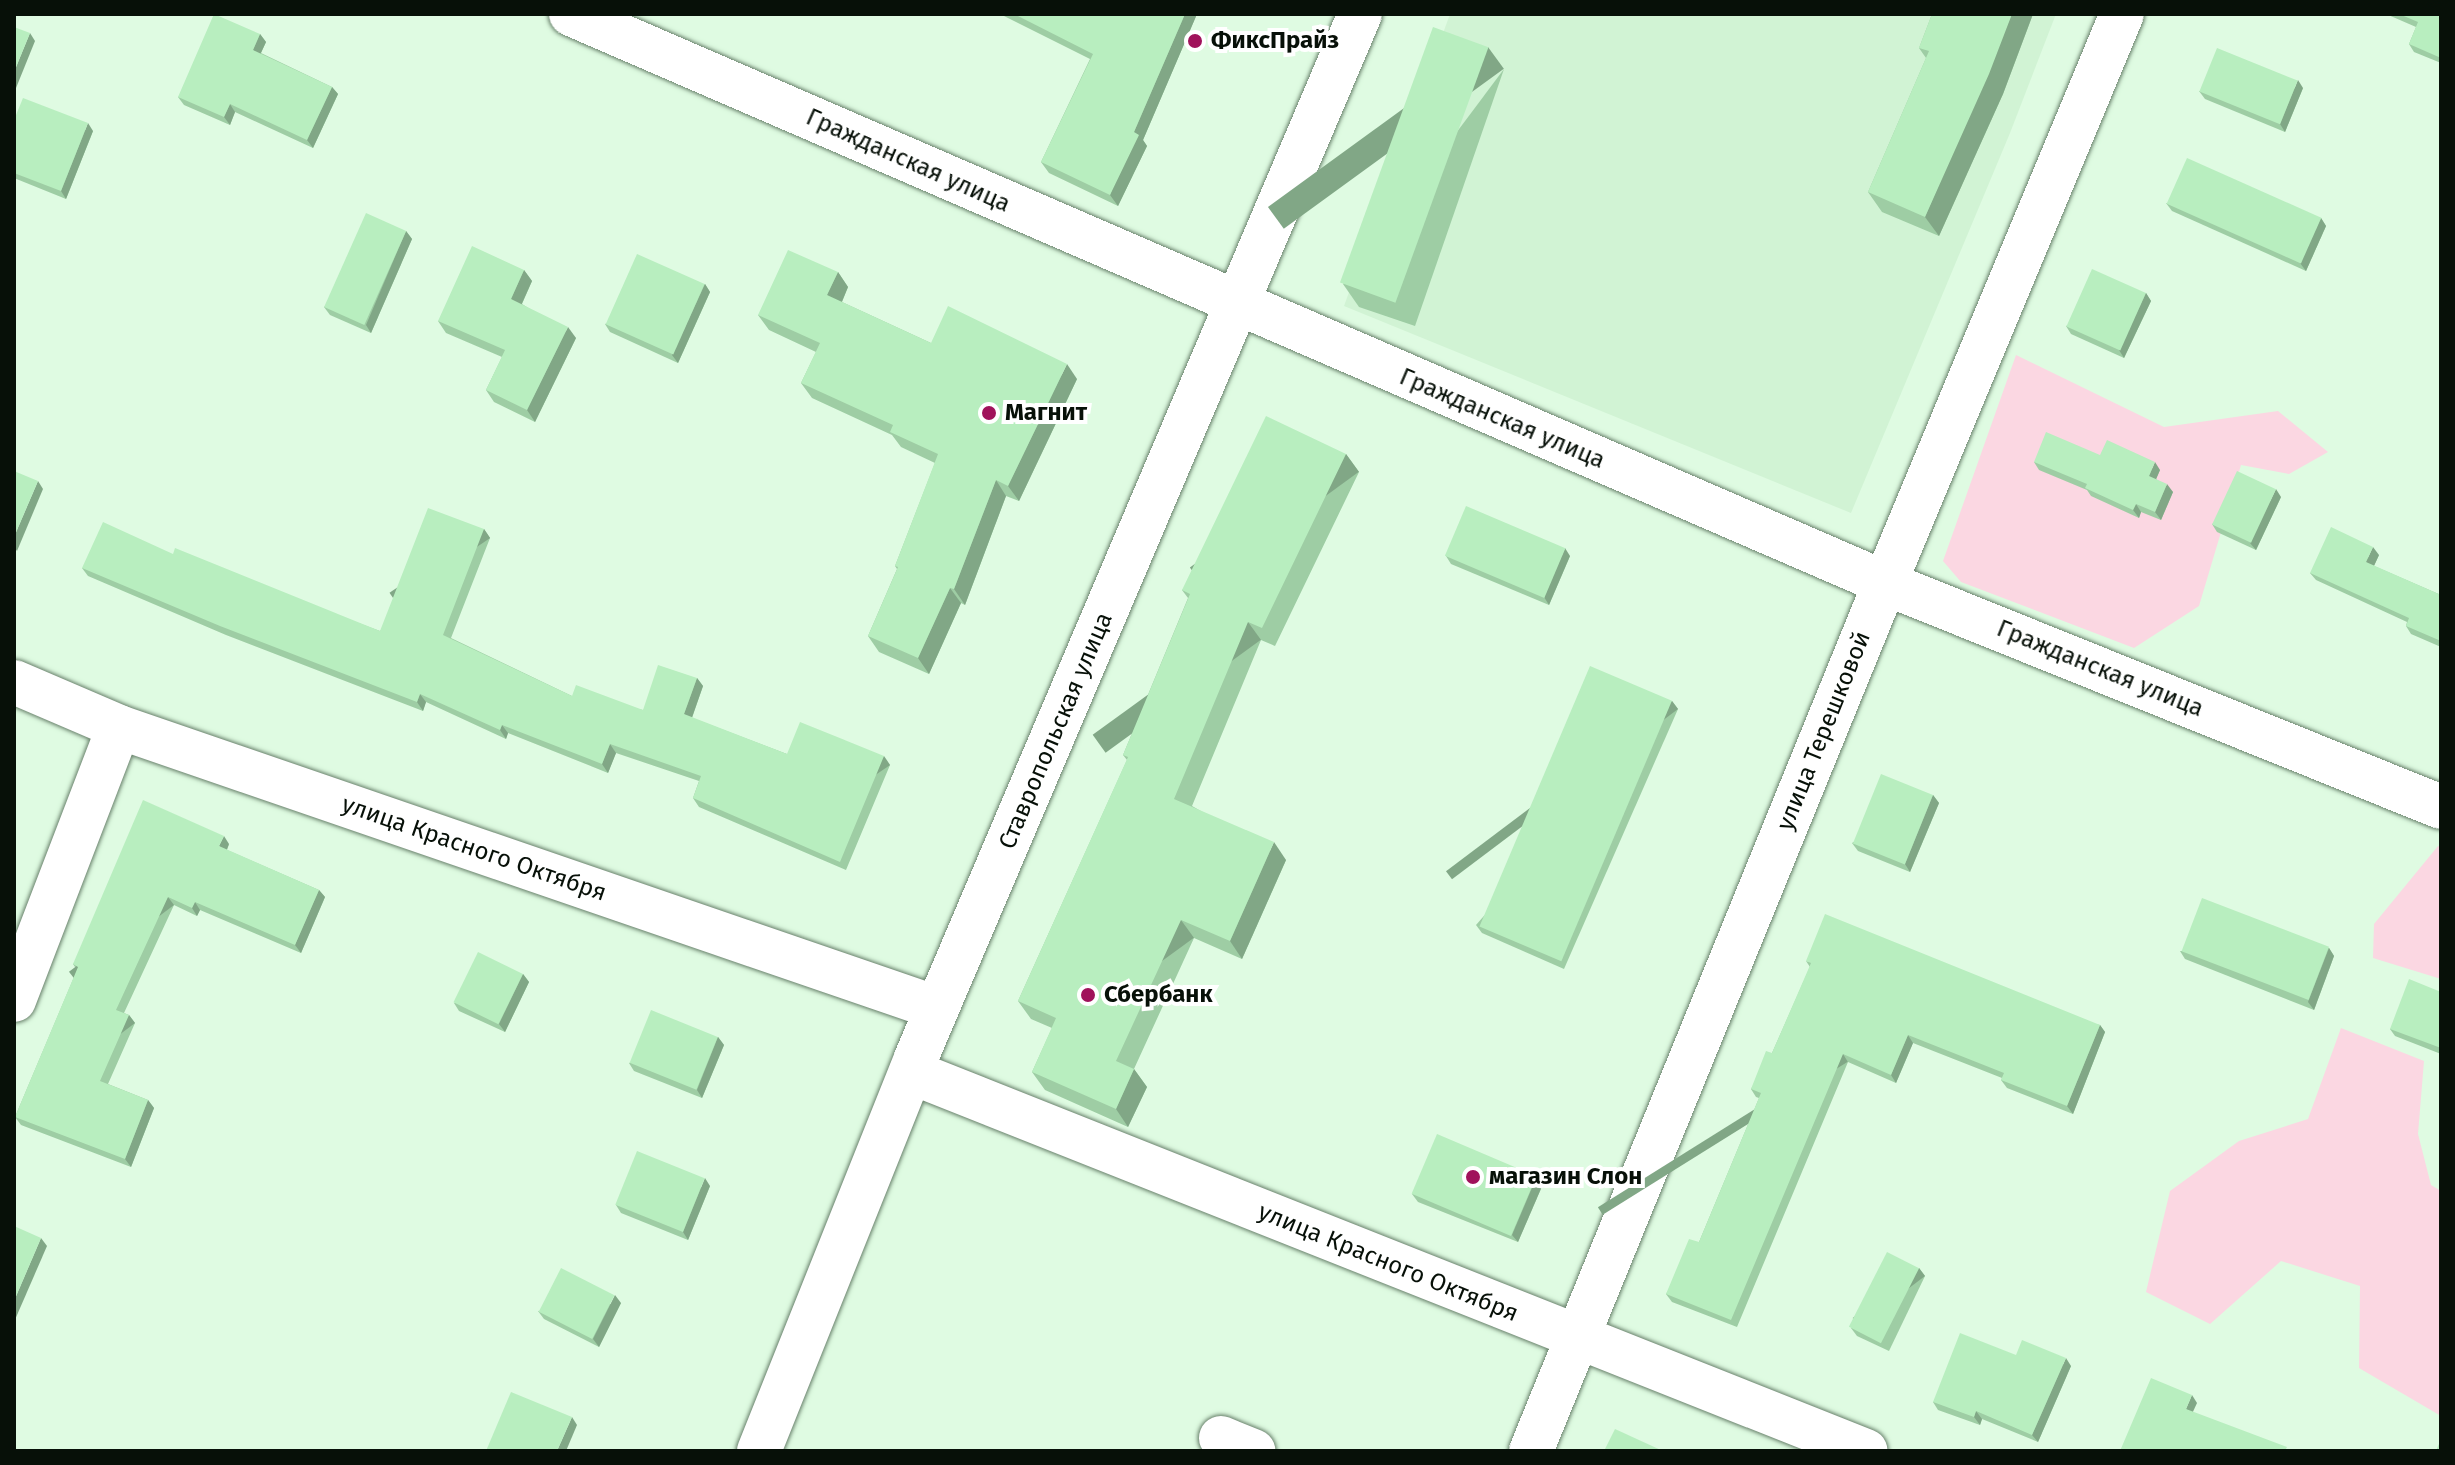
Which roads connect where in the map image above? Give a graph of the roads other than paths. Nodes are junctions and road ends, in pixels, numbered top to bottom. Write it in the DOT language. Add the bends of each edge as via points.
graph roads {
  1 [pos="571,14"];
  2 [pos="1360,14"];
  3 [pos="2122,14"];
  4 [pos="1239,306"];
  5 [pos="1885,583"];
  6 [pos="14,682"];
  7 [pos="119,727"];
  8 [pos="2441,807"];
  9 [pos="14,1000"];
  10 [pos="937,1008"];
  11 [pos="911,1072"];
  12 [pos="1576,1339"];
  13 [pos="759,1451"];
  14 [pos="1531,1451"];
  15 [pos="1866,1451"];
  1 -- 4 [label="street, Гражданская улица"];
  2 -- 4 [label="street, Ставропольская улица"];
  3 -- 5 [label="street, улица Терешковой"];
  4 -- 5 [label="street, Гражданская улица"];
  4 -- 10 [label="street, Ставропольская улица"];
  5 -- 8 [label="street, Гражданская улица"];
  5 -- 12 [label="street, улица Терешковой"];
  6 -- 7 [label="street, улица Красного Октября"];
  7 -- 9 [label="street"];
  7 -- 10 [label="street, улица Красного Октября"];
  10 -- 11 [label="street, Ставропольская улица"];
  11 -- 12 [label="street, улица Красного Октября"];
  11 -- 13 [label="street, Ставропольская улица"];
  12 -- 14 [label="street, улица Терешковой"];
  12 -- 15 [label="street, улица Красного Октября"];
}
